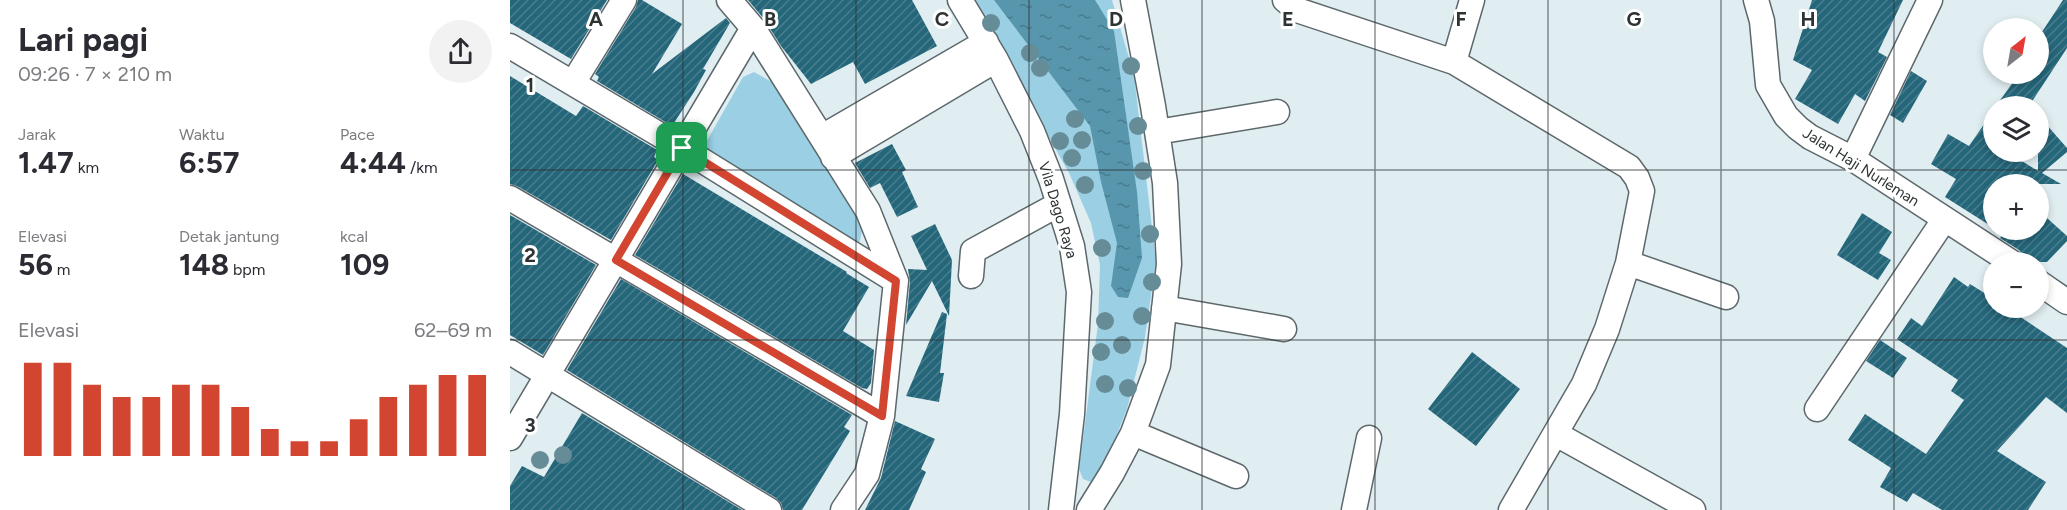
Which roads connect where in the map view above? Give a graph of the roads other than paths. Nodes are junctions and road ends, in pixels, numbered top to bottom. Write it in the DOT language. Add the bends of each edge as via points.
graph roads {
  1 [pos="624,0"];
  2 [pos="729,0"];
  3 [pos="960,0"];
  4 [pos="1133,0"];
  5 [pos="1285,0"];
  6 [pos="1472,0"];
  7 [pos="1756,0"];
  8 [pos="1930,0"];
  9 [pos="753,28"];
  10 [pos="510,46"];
  11 [pos="991,51"];
  12 [pos="1454,62"];
  13 [pos="573,83"];
  14 [pos="1277,112"];
  15 [pos="1157,132"];
  16 [pos="827,147"];
  17 [pos="682,148"];
  18 [pos="1853,159"];
  19 [pos="510,198"];
  20 [pos="1059,204"];
  21 [pos="1944,220"];
  22 [pos="1995,252"];
  23 [pos="616,260"];
  24 [pos="1628,263"];
  25 [pos="970,276"];
  26 [pos="896,281"];
  27 [pos="2049,290"];
  28 [pos="1726,297"];
  29 [pos="2067,302"];
  30 [pos="1164,308"];
  31 [pos="1284,329"];
  32 [pos="510,352"];
  33 [pos="548,375"];
  34 [pos="1817,409"];
  35 [pos="882,416"];
  36 [pos="1133,433"];
  37 [pos="1556,434"];
  38 [pos="510,438"];
  39 [pos="1370,438"];
  40 [pos="1236,476"];
  41 [pos="769,510"];
  42 [pos="843,510"];
  43 [pos="1061,510"];
  44 [pos="1089,510"];
  45 [pos="1354,510"];
  46 [pos="1511,510"];
  47 [pos="1693,510"];
  1 -- 13 [label="street"];
  2 -- 9 [label="street"];
  3 -- 11 [label="street, Vila Dago Raya"];
  4 -- 15 [label="street"];
  5 -- 12 [label="street" via="1297,10"];
  6 -- 12 [label="street"];
  7 -- 18 [label="street, Jalan Haji Nurleman" via="1762,21 1768,85 1786,116 1810,137"];
  8 -- 18 [label="street"];
  9 -- 16 [label="street"];
  9 -- 17 [label="street"];
  10 -- 13 [label="street"];
  11 -- 16 [label="street"];
  11 -- 20 [label="street, Vila Dago Raya" via="1032,131"];
  12 -- 24 [label="street" via="1629,167 1642,191"];
  13 -- 17 [label="street"];
  14 -- 15 [label="street"];
  15 -- 30 [label="street" via="1165,183 1169,264"];
  16 -- 26 [label="street" via="868,212"];
  17 -- 23 [label="street"];
  17 -- 26 [label="street"];
  18 -- 21 [label="street, Jalan Haji Nurleman"];
  19 -- 23 [label="street"];
  20 -- 25 [label="street" via="973,251"];
  20 -- 43 [label="street, Vila Dago Raya" via="1072,246 1079,292 1072,414"];
  21 -- 22 [label="street, Jalan Haji Nurleman"];
  21 -- 34 [label="street"];
  23 -- 33 [label="street"];
  23 -- 35 [label="street"];
  24 -- 28 [label="street"];
  24 -- 37 [label="street" via="1608,329"];
  26 -- 35 [label="street"];
  27 -- 29 [label="street"];
  30 -- 31 [label="street"];
  30 -- 36 [label="street" via="1158,365"];
  32 -- 33 [label="street"];
  33 -- 38 [label="street"];
  33 -- 41 [label="street"];
  35 -- 42 [label="street" via="867,474"];
  36 -- 40 [label="street"];
  36 -- 44 [label="street"];
  37 -- 46 [label="street"];
  37 -- 47 [label="street"];
  39 -- 45 [label="street"];
}
